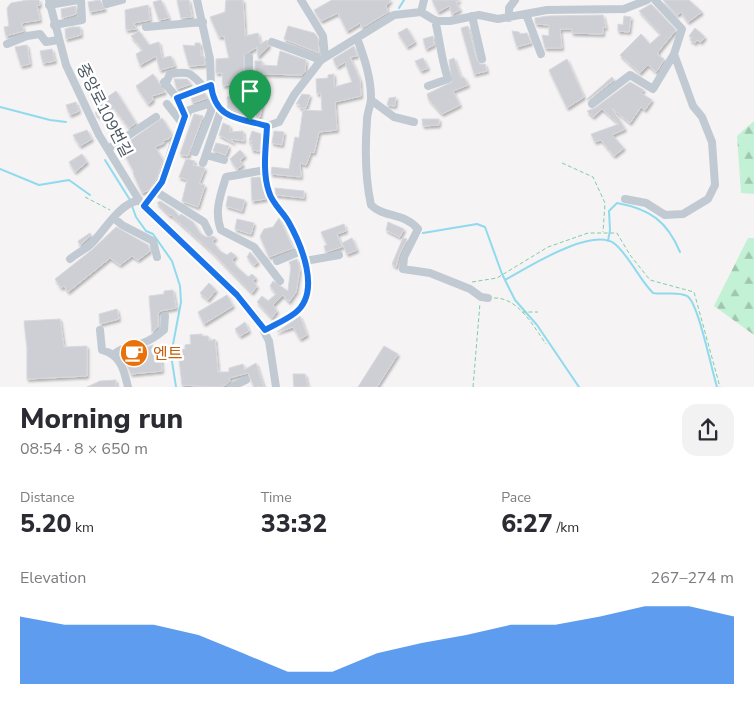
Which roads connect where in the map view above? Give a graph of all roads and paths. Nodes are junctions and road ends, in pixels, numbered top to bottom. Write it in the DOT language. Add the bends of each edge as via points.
graph roads {
  1 [pos="79,0"];
  2 [pos="106,0"];
  3 [pos="122,0"];
  4 [pos="197,0"];
  5 [pos="300,0"];
  6 [pos="424,0"];
  7 [pos="515,0"];
  8 [pos="655,0"];
  9 [pos="640,1"];
  10 [pos="49,3"];
  11 [pos="421,12"];
  12 [pos="526,14"];
  13 [pos="472,16"];
  14 [pos="509,18"];
  15 [pos="435,20"];
  16 [pos="204,22"];
  17 [pos="54,26"];
  18 [pos="146,27"];
  19 [pos="357,38"];
  20 [pos="58,40"];
  21 [pos="272,42"];
  22 [pos="7,44"];
  23 [pos="541,54"];
  24 [pos="674,54"];
  25 [pos="249,56"];
  26 [pos="323,58"];
  27 [pos="482,59"];
  28 [pos="207,86"];
  29 [pos="428,86"];
  30 [pos="177,98"];
  31 [pos="371,100"];
  32 [pos="213,103"];
  33 [pos="167,104"];
  34 [pos="592,104"];
  35 [pos="221,110"];
  36 [pos="156,117"];
  37 [pos="184,120"];
  38 [pos="250,121"];
  39 [pos="414,122"];
  40 [pos="267,126"];
  41 [pos="108,149"];
  42 [pos="195,152"];
  43 [pos="224,160"];
  44 [pos="562,163"];
  45 [pos="265,170"];
  46 [pos="155,191"];
  47 [pos="85,197"];
  48 [pos="624,199"];
  49 [pos="136,203"];
  50 [pos="115,217"];
  51 [pos="210,232"];
  52 [pos="603,232"];
  53 [pos="302,251"];
  54 [pos="339,255"];
  55 [pos="157,257"];
  56 [pos="70,259"];
  57 [pos="277,261"];
  58 [pos="305,261"];
  59 [pos="280,281"];
  60 [pos="461,285"];
  61 [pos="484,298"];
  62 [pos="523,312"];
  63 [pos="538,312"];
  64 [pos="165,316"];
  65 [pos="100,330"];
  66 [pos="265,330"];
  67 [pos="546,344"];
  68 [pos="114,354"];
  69 [pos="246,380"];
  70 [pos="128,387"];
  71 [pos="231,387"];
  72 [pos="276,387"];
  73 [pos="473,387"];
  74 [pos="720,387"];
  1 -- 10 [label="street"];
  1 -- 17 [label="street" via="82,20"];
  2 -- 3 [label="street" via="107,4"];
  4 -- 16 [label="street"];
  5 -- 26 [label="street" via="323,36"];
  6 -- 11 [label="street"];
  7 -- 14 [label="street" via="509,8"];
  8 -- 24 [label="street" via="682,29"];
  9 -- 12 [label="street" via="610,10 547,10"];
  10 -- 17 [label="street, 중앙로109번길"];
  11 -- 15 [label="street"];
  11 -- 19 [label="street" via="394,15"];
  12 -- 14 [label="street"];
  12 -- 23 [label="street"];
  13 -- 14 [label="street"];
  13 -- 15 [label="street" via="450,22"];
  13 -- 27 [label="street"];
  15 -- 29 [label="street" via="442,64 448,79"];
  16 -- 18 [label="street"];
  16 -- 28 [label="street" via="211,66"];
  17 -- 20 [label="street, 중앙로109번길"];
  19 -- 26 [label="street"];
  19 -- 31 [label="street" via="367,66"];
  20 -- 22 [label="street" via="46,42 40,34"];
  20 -- 41 [label="street, 중앙로109번길" via="77,91"];
  21 -- 26 [label="street"];
  24 -- 34 [label="street" via="652,89 630,76"];
  24 -- 48 [label="street" via="693,106 702,117 712,142 715,185 708,199 683,214 665,215 646,203"];
  25 -- 38 [label="street"];
  26 -- 40 [label="street" via="294,95 279,122"];
  28 -- 30 [label="street"];
  28 -- 30 [label="street" via="186,71 170,74 165,83"];
  28 -- 32 [label="street"];
  30 -- 37 [label="street"];
  31 -- 39 [label="street" via="394,117"];
  31 -- 60 [label="street" via="366,149 371,205 377,210 401,216 418,229 404,257 403,269 430,273"];
  32 -- 35 [label="street"];
  32 -- 37 [label="street" via="189,110"];
  32 -- 42 [label="street"];
  33 -- 37 [label="street"];
  35 -- 38 [label="street" via="228,116"];
  35 -- 43 [label="street" via="204,159"];
  36 -- 41 [label="street"];
  37 -- 46 [label="street" via="162,182"];
  38 -- 40 [label="street"];
  40 -- 45 [label="street"];
  41 -- 49 [label="street, 중앙로109번길"];
  44 -- 52 [label="path" via="593,177 605,203"];
  45 -- 53 [label="street" via="269,193"];
  45 -- 59 [label="street" via="226,177 216,219 221,230 254,247"];
  46 -- 49 [label="street"];
  46 -- 51 [label="street" via="204,222"];
  47 -- 50 [label="path" via="112,211"];
  49 -- 50 [label="street"];
  49 -- 66 [label="street, 중앙로109번길" via="237,295"];
  50 -- 55 [label="street" via="122,226 153,241"];
  50 -- 56 [label="street" via="90,245"];
  52 -- 60 [label="path" via="548,247 500,276"];
  52 -- 74 [label="path" via="617,233 650,280 694,292"];
  53 -- 57 [label="street"];
  53 -- 58 [label="street"];
  54 -- 58 [label="street"];
  58 -- 66 [label="street" via="309,275 302,303 296,313"];
  60 -- 61 [label="street"];
  61 -- 62 [label="path" via="500,298"];
  61 -- 73 [label="path"];
  62 -- 63 [label="path"];
  62 -- 67 [label="path"];
  64 -- 68 [label="street" via="164,330 159,334 143,343 122,347"];
  65 -- 68 [label="street" via="102,350"];
  66 -- 72 [label="street, 중앙로109번길" via="274,362"];
  68 -- 70 [label="street"];
  69 -- 71 [label="street"];
}
